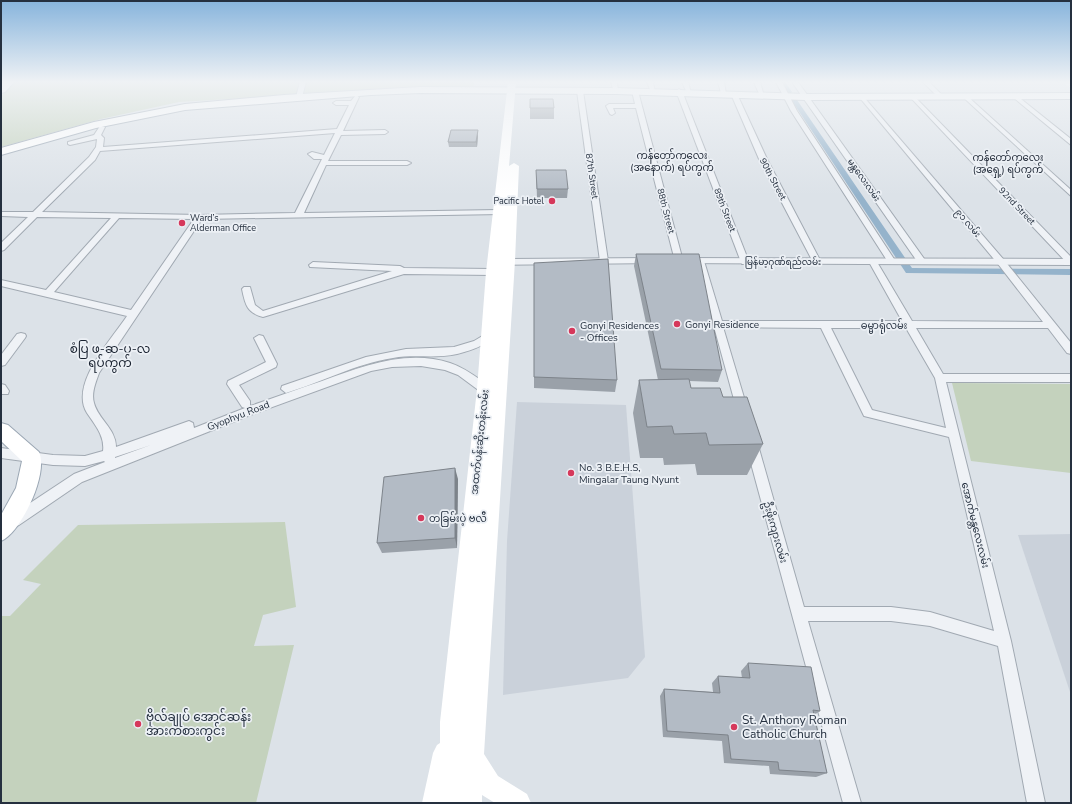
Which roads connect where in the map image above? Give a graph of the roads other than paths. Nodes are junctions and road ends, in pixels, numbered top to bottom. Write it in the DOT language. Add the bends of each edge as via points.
graph roads {
  1 [pos="135,120"];
  2 [pos="140,120"];
  3 [pos="344,120"];
  4 [pos="513,120"];
  5 [pos="584,120"];
  6 [pos="642,120"];
  7 [pos="696,120"];
  8 [pos="742,120"];
  9 [pos="800,120"];
  10 [pos="822,120"];
  11 [pos="881,120"];
  12 [pos="935,120"];
  13 [pos="990,120"];
  14 [pos="1043,120"];
  15 [pos="97,129"];
  16 [pos="339,132"];
  17 [pos="385,132"];
  18 [pos="70,143"];
  19 [pos="1071,143"];
  20 [pos="98,149"];
  21 [pos="1,152"];
  22 [pos="312,154"];
  23 [pos="1,155"];
  24 [pos="325,160"];
  25 [pos="407,163"];
  26 [pos="508,178"];
  27 [pos="1071,194"];
  28 [pos="499,212"];
  29 [pos="1,214"];
  30 [pos="36,214"];
  31 [pos="117,216"];
  32 [pos="298,216"];
  33 [pos="200,217"];
  34 [pos="1,248"];
  35 [pos="1069,260"];
  36 [pos="604,261"];
  37 [pos="679,261"];
  38 [pos="700,261"];
  39 [pos="509,262"];
  40 [pos="744,262"];
  41 [pos="817,262"];
  42 [pos="872,262"];
  43 [pos="892,262"];
  44 [pos="922,262"];
  45 [pos="1001,262"];
  46 [pos="313,265"];
  47 [pos="494,267"];
  48 [pos="403,270"];
  49 [pos="1,283"];
  50 [pos="247,289"];
  51 [pos="47,295"];
  52 [pos="134,314"];
  53 [pos="718,324"];
  54 [pos="825,325"];
  55 [pos="910,325"];
  56 [pos="1051,325"];
  57 [pos="489,335"];
  58 [pos="21,336"];
  59 [pos="259,338"];
  60 [pos="1071,350"];
  61 [pos="1,362"];
  62 [pos="940,378"];
  63 [pos="1071,378"];
  64 [pos="485,389"];
  65 [pos="246,404"];
  66 [pos="1,430"];
  67 [pos="954,434"];
  68 [pos="1,453"];
  69 [pos="32,458"];
  70 [pos="109,460"];
  71 [pos="2,530"];
  72 [pos="799,614"];
  73 [pos="1004,641"];
  74 [pos="452,722"];
  75 [pos="472,758"];
  76 [pos="435,803"];
  77 [pos="450,803"];
  78 [pos="469,803"];
  79 [pos="518,803"];
  80 [pos="852,803"];
  81 [pos="1036,803"];
  1 -- 15 [label="main road"];
  2 -- 15 [label="main road"];
  3 -- 16 [label="street"];
  4 -- 26 [label="main road, အထက်ပန်းဆိုးတန်းလမ်း"];
  5 -- 36 [label="street, 87th Street"];
  6 -- 37 [label="street, 88th Street"];
  7 -- 40 [label="street, 89th Street"];
  8 -- 41 [label="street, 90th Street"];
  9 -- 43 [label="street, မန္တလေးလမ်း"];
  10 -- 44 [label="street, မန္တလေးလမ်း"];
  11 -- 45 [label="street, ၉၁ လမ်း"];
  12 -- 35 [label="street, 92nd Street"];
  13 -- 27 [label="street"];
  14 -- 19 [label="street"];
  15 -- 18 [label="street"];
  15 -- 20 [label="street" via="101,138"];
  15 -- 21 [label="main road"];
  15 -- 23 [label="main road"];
  16 -- 17 [label="street"];
  16 -- 20 [label="street"];
  16 -- 24 [label="street"];
  20 -- 30 [label="street"];
  22 -- 24 [label="street"];
  24 -- 25 [label="street"];
  24 -- 32 [label="street"];
  26 -- 28 [label="main road, အထက်ပန်းဆိုးတန်းလမ်း"];
  26 -- 39 [label="main road, အထက်ပန်းဆိုးတန်းလမ်း"];
  28 -- 32 [label="street"];
  28 -- 47 [label="main road, အထက်ပန်းဆိုးတန်းလမ်း"];
  29 -- 30 [label="street"];
  30 -- 31 [label="street"];
  30 -- 34 [label="street"];
  31 -- 33 [label="street"];
  31 -- 51 [label="street"];
  32 -- 33 [label="street"];
  33 -- 52 [label="street"];
  35 -- 45 [label="street, မြန်မာ့ဂုဏ်ရည်လမ်း"];
  36 -- 37 [label="street, မြန်မာ့ဂုဏ်ရည်လမ်း"];
  36 -- 39 [label="street, မြန်မာ့ဂုဏ်ရည်လမ်း"];
  37 -- 38 [label="street, မြန်မာ့ဂုဏ်ရည်လမ်း"];
  38 -- 40 [label="street, မြန်မာ့ဂုဏ်ရည်လမ်း"];
  38 -- 53 [label="street, ဦးဖိုးကျားလမ်း"];
  39 -- 47 [label="street, မြန်မာ့ဂုဏ်ရည်လမ်း"];
  39 -- 75 [label="main road, အထက်ပန်းဆိုးတန်းလမ်း"];
  40 -- 41 [label="street, မြန်မာ့ဂုဏ်ရည်လမ်း"];
  41 -- 42 [label="street, မြန်မာ့ဂုဏ်ရည်လမ်း"];
  42 -- 43 [label="street, မြန်မာ့ဂုဏ်ရည်လမ်း"];
  42 -- 55 [label="street, အောက်မန္တလေးလမ်း"];
  43 -- 44 [label="street, မြန်မာ့ဂုဏ်ရည်လမ်း"];
  44 -- 45 [label="street, မြန်မာ့ဂုဏ်ရည်လမ်း"];
  45 -- 56 [label="street, ၉၁ လမ်း"];
  46 -- 48 [label="street"];
  47 -- 48 [label="street"];
  47 -- 57 [label="main road, အထက်ပန်းဆိုးတန်းလမ်း"];
  48 -- 50 [label="street" via="263,314 256,313 250,306"];
  49 -- 51 [label="street"];
  51 -- 52 [label="street"];
  52 -- 70 [label="street" via="94,372 87,391 87,404 111,445"];
  53 -- 54 [label="street, ဓမ္မာရုံလမ်း"];
  53 -- 72 [label="street, ဦးဖိုးကျားလမ်း"];
  54 -- 55 [label="street, ဓမ္မာရုံလမ်း"];
  54 -- 67 [label="street" via="868,414"];
  55 -- 56 [label="street, ဓမ္မာရုံလမ်း"];
  55 -- 62 [label="street, အောက်မန္တလေးလမ်း"];
  56 -- 60 [label="street, ၉၁ လမ်း"];
  57 -- 64 [label="main road, အထက်ပန်းဆိုးတန်းလမ်း"];
  57 -- 65 [label="street, Gyophyu Road" via="478,344 459,351 393,354 362,362"];
  58 -- 61 [label="street"];
  59 -- 65 [label="street" via="272,364 232,384"];
  62 -- 63 [label="street"];
  62 -- 67 [label="street, အောက်မန္တလေးလမ်း"];
  64 -- 70 [label="street, Gyophyu Road" via="462,372 447,366 421,362 392,363 369,368"];
  64 -- 74 [label="main road, အထက်ပန်းဆိုးတန်းလမ်း"];
  65 -- 70 [label="street, Gyophyu Road"];
  66 -- 69 [label="main road"];
  67 -- 73 [label="street, အောက်မန္တလေးလမ်း"];
  68 -- 69 [label="street, Gyophyu Road"];
  69 -- 70 [label="street, Gyophyu Road"];
  69 -- 71 [label="main road" via="31,476 21,501"];
  70 -- 71 [label="street, Gyophyu Road"];
  72 -- 73 [label="street" via="891,614 930,619"];
  72 -- 80 [label="street, ဦးဖိုးကျားလမ်း"];
  73 -- 81 [label="street, အောက်မန္တလေးလမ်း"];
  74 -- 76 [label="main road"];
  74 -- 77 [label="main road, အထက်ပန်းဆိုးတန်းလမ်း"];
  75 -- 78 [label="main road, အထက်ပန်းဆိုးတန်းလမ်း"];
  75 -- 79 [label="main road" via="489,785"];
}
